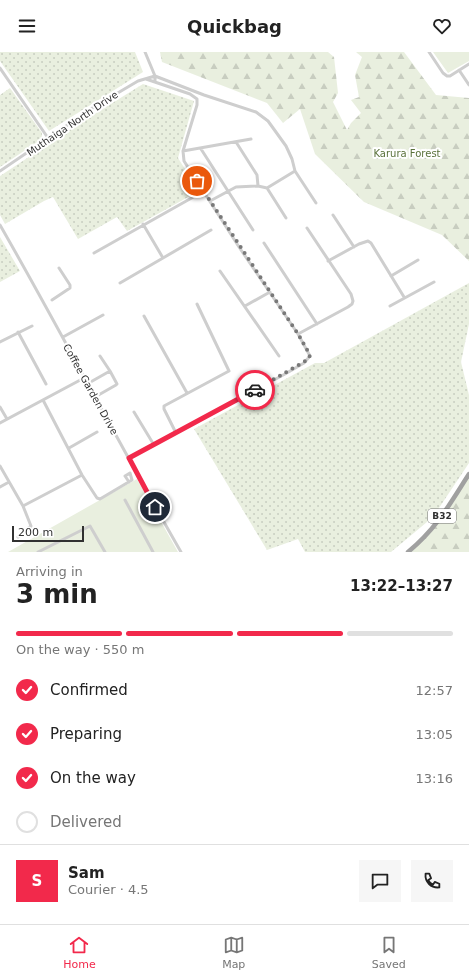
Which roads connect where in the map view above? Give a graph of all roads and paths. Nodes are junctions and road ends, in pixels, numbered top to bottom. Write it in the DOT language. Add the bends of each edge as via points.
graph roads {
  1 [pos="146,52"];
  2 [pos="429,52"];
  3 [pos="469,64"];
  4 [pos="0,68"];
  5 [pos="459,70"];
  6 [pos="155,76"];
  7 [pos="146,79"];
  8 [pos="155,82"];
  9 [pos="469,85"];
  10 [pos="48,138"];
  11 [pos="251,139"];
  12 [pos="236,142"];
  13 [pos="201,149"];
  14 [pos="183,151"];
  15 [pos="0,171"];
  16 [pos="295,171"];
  17 [pos="258,186"];
  18 [pos="267,188"];
  19 [pos="204,191"];
  20 [pos="229,191"];
  21 [pos="210,201"];
  22 [pos="316,203"];
  23 [pos="333,215"];
  24 [pos="286,218"];
  25 [pos="143,224"];
  26 [pos="0,226"];
  27 [pos="307,228"];
  28 [pos="211,230"];
  29 [pos="253,230"];
  30 [pos="264,243"];
  31 [pos="354,247"];
  32 [pos="94,253"];
  33 [pos="163,258"];
  34 [pos="418,260"];
  35 [pos="328,261"];
  36 [pos="59,268"];
  37 [pos="220,271"];
  38 [pos="391,276"];
  39 [pos="434,282"];
  40 [pos="120,283"];
  41 [pos="270,292"];
  42 [pos="404,297"];
  43 [pos="52,300"];
  44 [pos="197,304"];
  45 [pos="245,306"];
  46 [pos="390,306"];
  47 [pos="103,315"];
  48 [pos="144,316"];
  49 [pos="317,324"];
  50 [pos="32,326"];
  51 [pos="18,332"];
  52 [pos="298,334"];
  53 [pos="63,337"];
  54 [pos="0,342"];
  55 [pos="100,356"];
  56 [pos="279,356"];
  57 [pos="110,371"];
  58 [pos="84,378"];
  59 [pos="46,384"];
  60 [pos="87,384"];
  61 [pos="187,394"];
  62 [pos="95,397"];
  63 [pos="43,400"];
  64 [pos="0,407"];
  65 [pos="134,412"];
  66 [pos="7,419"];
  67 [pos="0,423"];
  68 [pos="97,432"];
  69 [pos="176,433"];
  70 [pos="154,445"];
  71 [pos="69,448"];
  72 [pos="129,458"];
  73 [pos="0,466"];
  74 [pos="469,474"];
  75 [pos="82,475"];
  76 [pos="9,482"];
  77 [pos="129,482"];
  78 [pos="0,487"];
  79 [pos="125,500"];
  80 [pos="23,506"];
  81 [pos="18,537"];
  82 [pos="38,552"];
  83 [pos="105,552"];
  84 [pos="153,552"];
  85 [pos="181,552"];
  86 [pos="408,552"];
  1 -- 6 [label="street"];
  2 -- 5 [label="street" via="445,75 450,76"];
  3 -- 5 [label="street"];
  4 -- 10 [label="street"];
  5 -- 9 [label="street"];
  6 -- 7 [label="street, Muthaiga North Drive"];
  6 -- 8 [label="street"];
  6 -- 16 [label="street" via="256,112 268,121 286,146"];
  7 -- 8 [label="street"];
  7 -- 10 [label="street, Muthaiga North Drive" via="138,80 101,102"];
  8 -- 14 [label="street" via="198,99"];
  10 -- 15 [label="street, Muthaiga North Drive"];
  11 -- 12 [label="street"];
  12 -- 13 [label="street"];
  12 -- 17 [label="street" via="257,175"];
  13 -- 14 [label="street"];
  13 -- 20 [label="street"];
  14 -- 19 [label="street" via="184,161"];
  16 -- 18 [label="street"];
  16 -- 22 [label="street"];
  17 -- 18 [label="street"];
  17 -- 20 [label="street" via="236,187"];
  18 -- 24 [label="street"];
  19 -- 21 [label="street"];
  19 -- 25 [label="street"];
  20 -- 21 [label="street"];
  20 -- 29 [label="street"];
  21 -- 41 [label="street"];
  23 -- 31 [label="street"];
  25 -- 32 [label="street"];
  25 -- 33 [label="street"];
  26 -- 53 [label="street, Coffee Garden Drive"];
  27 -- 35 [label="street"];
  28 -- 33 [label="street"];
  30 -- 49 [label="street"];
  31 -- 35 [label="street"];
  31 -- 38 [label="street" via="368,241 371,243"];
  33 -- 40 [label="street"];
  34 -- 38 [label="street"];
  35 -- 49 [label="street" via="351,294 353,301 348,307"];
  36 -- 43 [label="street" via="70,288"];
  37 -- 45 [label="street"];
  38 -- 42 [label="street"];
  39 -- 42 [label="street"];
  41 -- 45 [label="street"];
  41 -- 52 [label="street"];
  42 -- 46 [label="street"];
  44 -- 61 [label="street" via="229,371"];
  45 -- 56 [label="street"];
  47 -- 53 [label="street"];
  48 -- 61 [label="street"];
  49 -- 52 [label="street"];
  50 -- 51 [label="street"];
  51 -- 54 [label="street"];
  51 -- 59 [label="street"];
  52 -- 69 [label="street" via="310,355 307,360"];
  53 -- 58 [label="street, Coffee Garden Drive"];
  55 -- 57 [label="street"];
  57 -- 60 [label="street"];
  57 -- 62 [label="street" via="116,385"];
  58 -- 60 [label="street, Coffee Garden Drive"];
  58 -- 63 [label="street"];
  60 -- 62 [label="street, Coffee Garden Drive"];
  61 -- 69 [label="street" via="164,408"];
  62 -- 72 [label="street, Coffee Garden Drive"];
  63 -- 66 [label="street"];
  63 -- 71 [label="street"];
  64 -- 66 [label="street"];
  65 -- 70 [label="street"];
  66 -- 67 [label="street"];
  68 -- 71 [label="street"];
  69 -- 70 [label="street"];
  70 -- 72 [label="street"];
  71 -- 75 [label="street"];
  72 -- 85 [label="street, Coffee Garden Drive"];
  73 -- 76 [label="street"];
  74 -- 86 [label="highway, B32" via="442,517"];
  75 -- 77 [label="street" via="97,498"];
  75 -- 80 [label="street"];
  76 -- 78 [label="street"];
  76 -- 80 [label="street"];
  79 -- 84 [label="street"];
  80 -- 81 [label="street" via="31,526"];
  82 -- 83 [label="street" via="90,526"];
}
